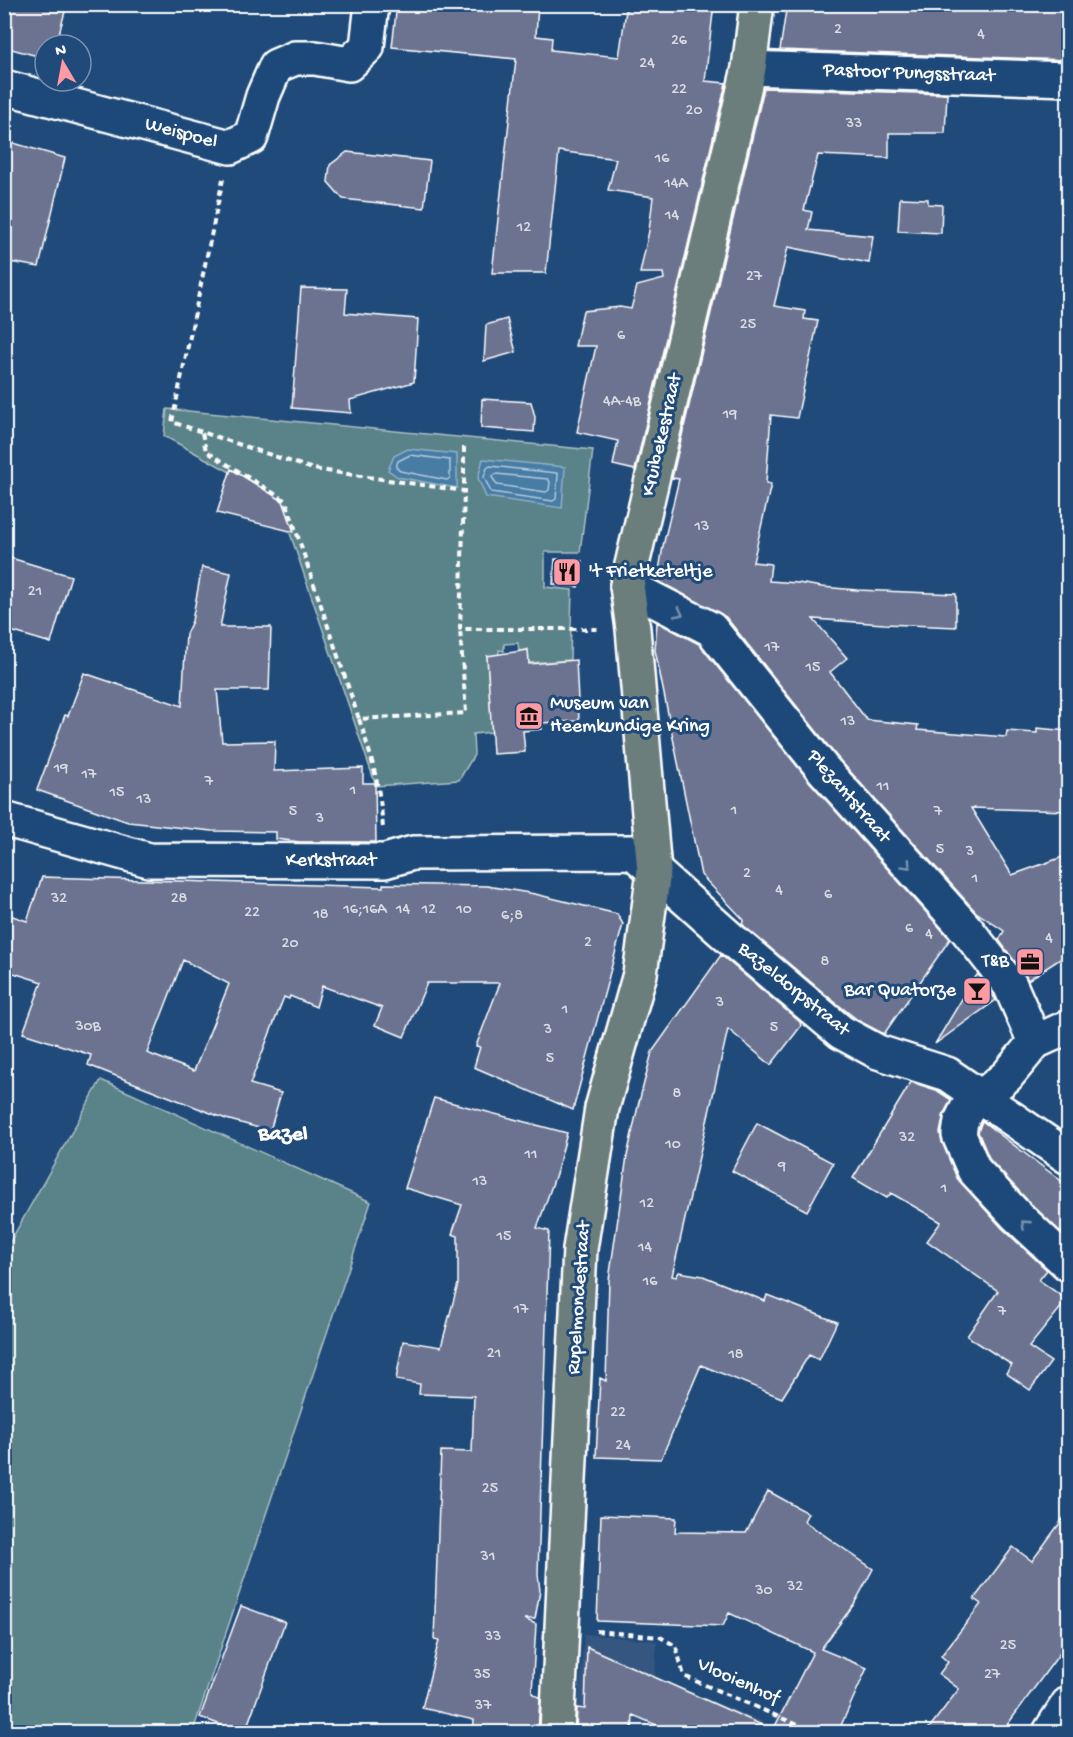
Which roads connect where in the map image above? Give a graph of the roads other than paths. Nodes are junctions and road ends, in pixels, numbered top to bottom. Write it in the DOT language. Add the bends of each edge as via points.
graph roads {
  1 [pos="372,4"];
  2 [pos="757,4"];
  3 [pos="749,68"];
  4 [pos="1068,79"];
  5 [pos="4,87"];
  6 [pos="627,586"];
  7 [pos="4,819"];
  8 [pos="654,871"];
  9 [pos="1068,1027"];
  10 [pos="1035,1042"];
  11 [pos="981,1095"];
  12 [pos="1068,1157"];
  13 [pos="1068,1264"];
  14 [pos="1068,1704"];
  15 [pos="557,1732"];
  16 [pos="1050,1732"];
  1 -- 5 [label="street, Weispoel" via="367,47 350,63 295,58 276,66 251,137 230,147"];
  2 -- 3 [label="main road, Kruibekestraat"];
  3 -- 4 [label="street, Pastoor Pungsstraat"];
  3 -- 6 [label="main road, Kruibekestraat"];
  6 -- 8 [label="main road, Kruibekestraat"];
  6 -- 10 [label="street, Plezantstraat, one-way" via="711,629 823,769 967,930 1010,985"];
  7 -- 8 [label="street, Kerkstraat" via="149,860 385,861 413,853 633,852"];
  8 -- 11 [label="street, Bazeldorpstraat" via="841,1032 878,1052 948,1074"];
  8 -- 15 [label="main road, Rupelmondestraat" via="640,974 602,1108 580,1249"];
  9 -- 10 [label="street"];
  10 -- 11 [label="street" via="1007,1076"];
  11 -- 12 [label="street, Bazeldorpstraat"];
  13 -- 11 [label="street, one-way" via="974,1170 959,1135 967,1109"];
  14 -- 16 [label="street"];
}
